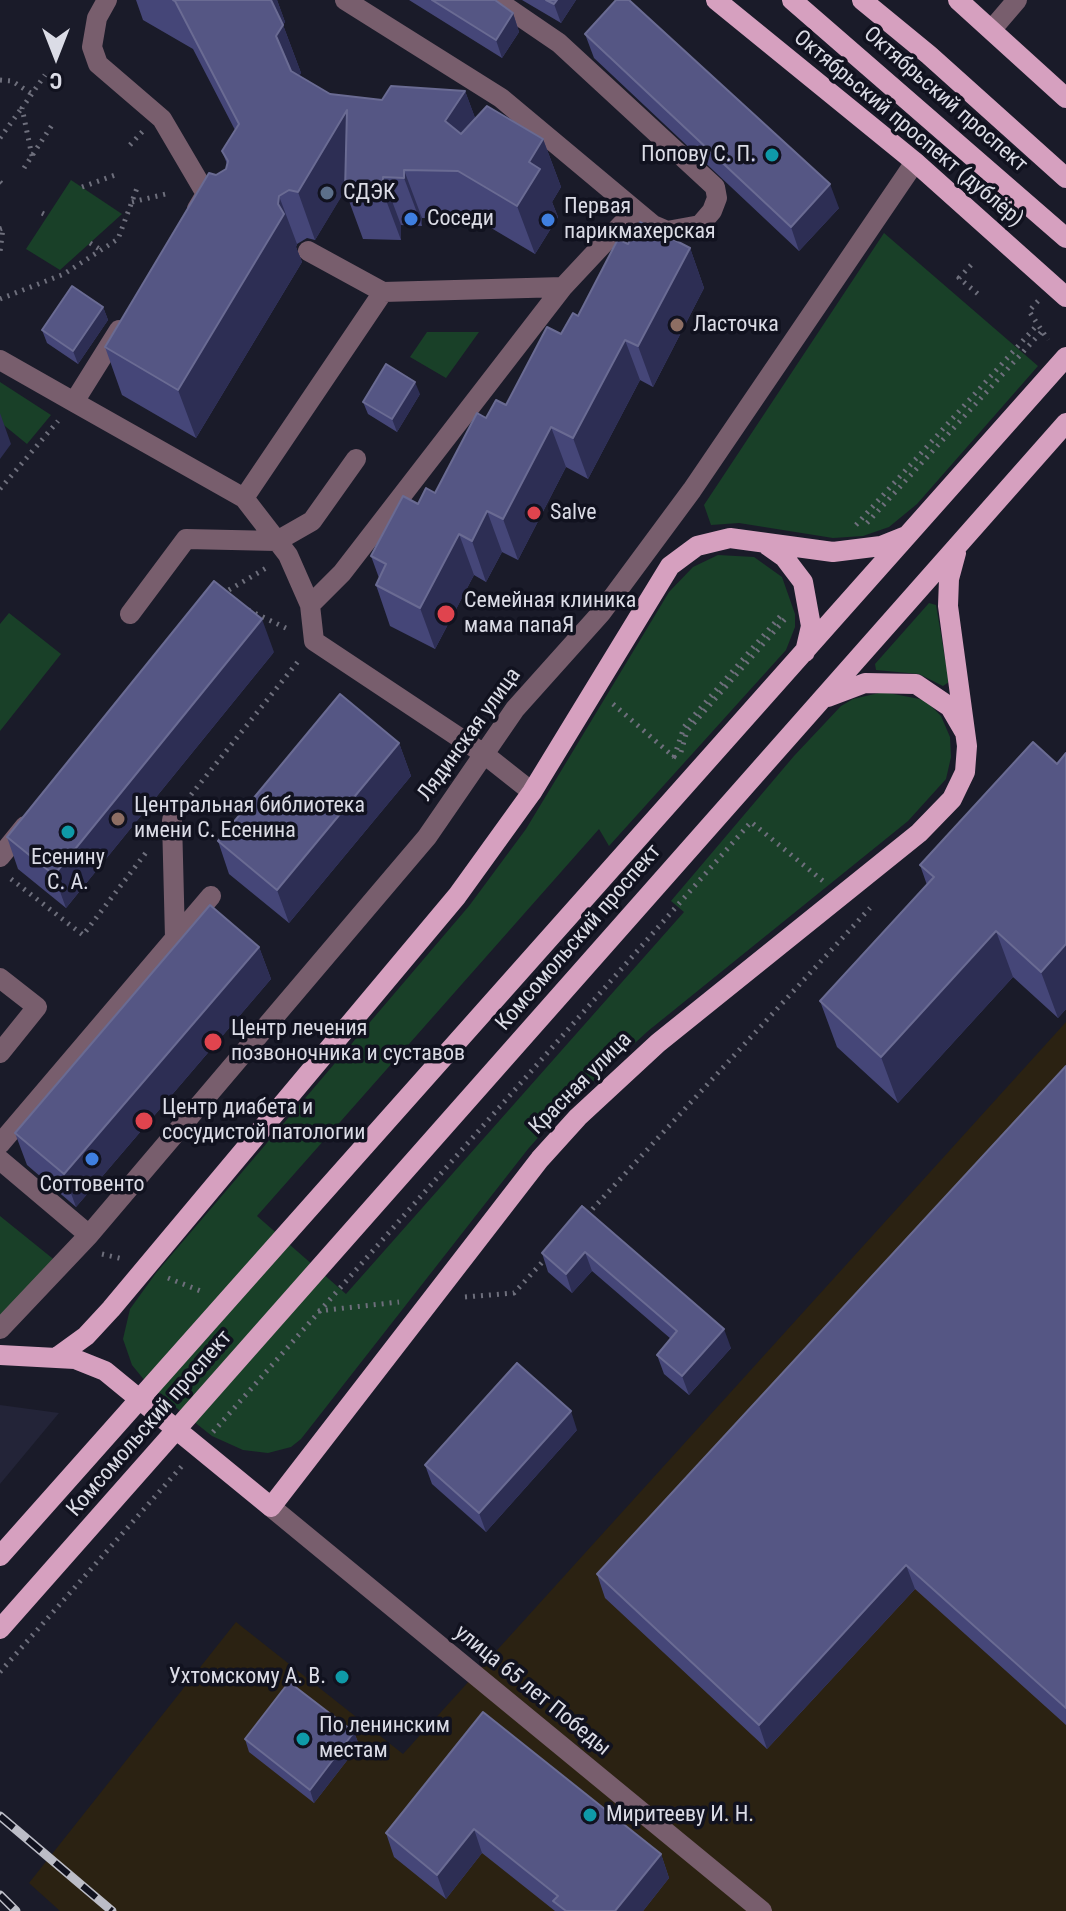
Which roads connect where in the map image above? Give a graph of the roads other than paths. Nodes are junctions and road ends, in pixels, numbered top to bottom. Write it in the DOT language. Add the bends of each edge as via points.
graph roads {
  1 [pos="107,0"];
  2 [pos="345,0"];
  3 [pos="496,0"];
  4 [pos="716,0"];
  5 [pos="792,0"];
  6 [pos="862,0"];
  7 [pos="958,0"];
  8 [pos="1017,0"];
  9 [pos="993,28"];
  10 [pos="1066,98"];
  11 [pos="915,162"];
  12 [pos="1066,178"];
  13 [pos="635,210"];
  14 [pos="187,223"];
  15 [pos="1066,238"];
  16 [pos="308,251"];
  17 [pos="563,287"];
  18 [pos="383,292"];
  19 [pos="1066,297"];
  20 [pos="131,313"];
  21 [pos="1066,357"];
  22 [pos="0,360"];
  23 [pos="74,402"];
  24 [pos="1066,423"];
  25 [pos="356,459"];
  26 [pos="244,498"];
  27 [pos="921,523"];
  28 [pos="964,539"];
  29 [pos="760,542"];
  30 [pos="283,548"];
  31 [pos="310,605"];
  32 [pos="130,614"];
  33 [pos="798,662"];
  34 [pos="816,707"];
  35 [pos="967,746"];
  36 [pos="484,754"];
  37 [pos="532,792"];
  38 [pos="39,809"];
  39 [pos="172,820"];
  40 [pos="0,857"];
  41 [pos="211,896"];
  42 [pos="175,938"];
  43 [pos="0,978"];
  44 [pos="0,1053"];
  45 [pos="0,1144"];
  46 [pos="0,1160"];
  47 [pos="89,1235"];
  48 [pos="0,1329"];
  49 [pos="0,1355"];
  50 [pos="57,1357"];
  51 [pos="271,1507"];
  52 [pos="0,1556"];
  53 [pos="0,1629"];
  54 [pos="762,1911"];
  1 -- 14 [label="street" via="97,18 92,47 98,64 162,119 213,198"];
  2 -- 13 [label="street" via="501,98"];
  3 -- 13 [label="street" via="559,43 715,187 712,211 700,225 667,231"];
  4 -- 11 [label="main road, Октябрьский проспект (дублёр)"];
  5 -- 15 [label="main road, Октябрьский проспект"];
  6 -- 12 [label="main road, Октябрьский проспект"];
  7 -- 9 [label="main road"];
  8 -- 9 [label="street"];
  9 -- 10 [label="main road"];
  11 -- 19 [label="main road, Октябрьский проспект (дублёр)"];
  11 -- 36 [label="street, Лядинская улица" via="692,490 601,613 533,686"];
  13 -- 17 [label="street"];
  16 -- 18 [label="street"];
  17 -- 18 [label="street"];
  17 -- 31 [label="street" via="342,573"];
  18 -- 26 [label="street"];
  20 -- 23 [label="street"];
  21 -- 27 [label="main road, Комсомольский проспект"];
  22 -- 23 [label="street"];
  23 -- 26 [label="street"];
  24 -- 28 [label="main road, Комсомольский проспект"];
  25 -- 30 [label="street" via="312,521"];
  26 -- 30 [label="street"];
  27 -- 29 [label="main road" via="896,541 849,551"];
  27 -- 33 [label="main road, Комсомольский проспект"];
  28 -- 34 [label="main road, Комсомольский проспект"];
  28 -- 35 [label="main road, Красная улица" via="953,559 948,591"];
  29 -- 33 [label="main road" via="784,557 803,582 811,626"];
  29 -- 37 [label="main road" via="714,540 670,566"];
  30 -- 31 [label="street"];
  30 -- 32 [label="street" via="186,539"];
  31 -- 36 [label="street" via="314,641"];
  33 -- 52 [label="main road, Комсомольский проспект" via="624,850"];
  34 -- 35 [label="main road" via="838,691 865,683 916,684 950,707 962,724"];
  34 -- 53 [label="main road, Комсомольский проспект"];
  35 -- 51 [label="main road, Красная улица" via="965,772 952,799 919,833 658,1043 578,1117"];
  36 -- 37 [label="street"];
  36 -- 47 [label="street, Лядинская улица" via="397,874"];
  37 -- 50 [label="main road" via="457,896 111,1309"];
  38 -- 40 [label="street"];
  39 -- 42 [label="street"];
  41 -- 42 [label="street"];
  42 -- 45 [label="street"];
  43 -- 44 [label="street" via="37,1007"];
  46 -- 47 [label="street"];
  47 -- 48 [label="street, Лядинская улица"];
  49 -- 50 [label="main road"];
  50 -- 51 [label="main road" via="105,1371"];
  51 -- 54 [label="street, улица 65 лет Победы"];
}
